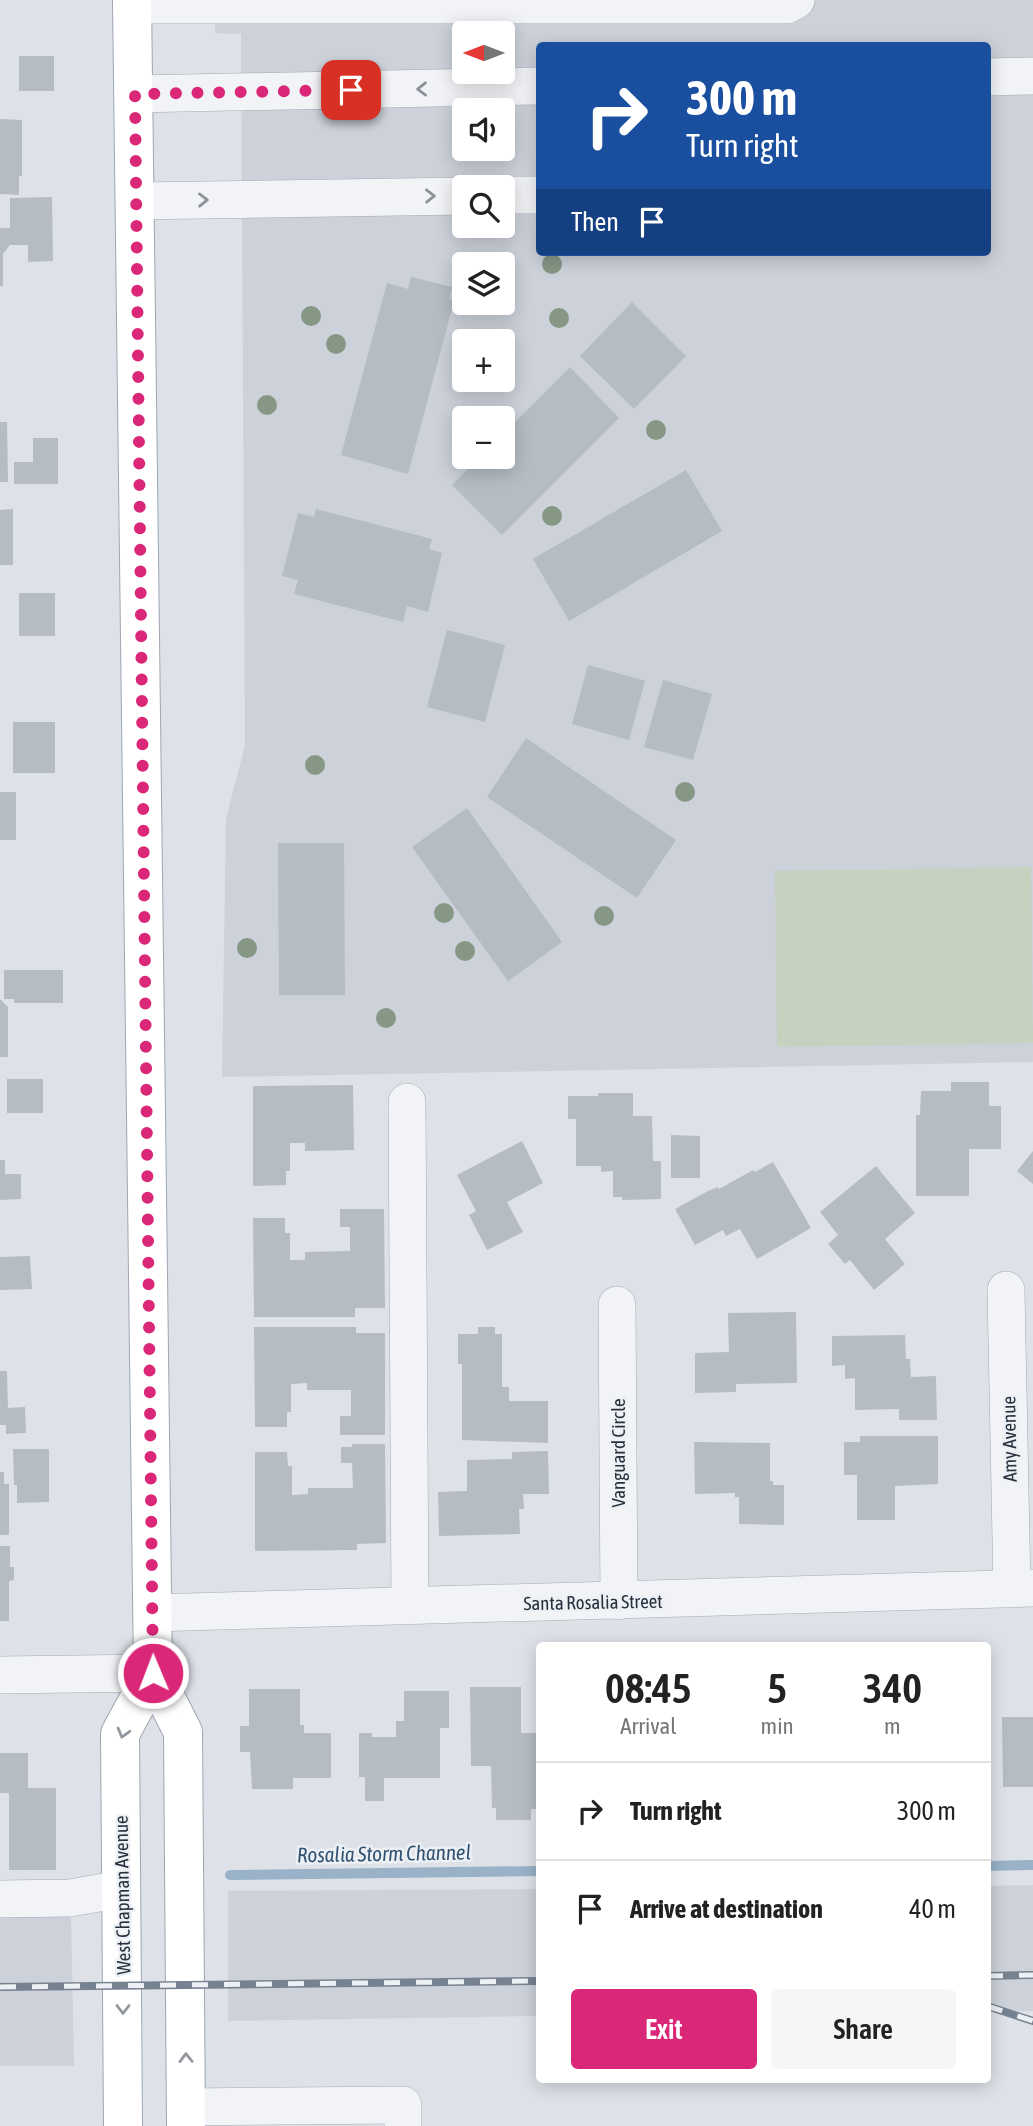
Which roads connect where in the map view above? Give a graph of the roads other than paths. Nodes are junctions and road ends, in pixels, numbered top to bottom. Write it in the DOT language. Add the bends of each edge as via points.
graph roads {
  1 [pos="796,0"];
  2 [pos="132,3"];
  3 [pos="1033,76"];
  4 [pos="991,77"];
  5 [pos="536,86"];
  6 [pos="135,94"];
  7 [pos="515,195"];
  8 [pos="536,195"];
  9 [pos="452,196"];
  10 [pos="135,201"];
  11 [pos="407,1102"];
  12 [pos="1006,1290"];
  13 [pos="617,1305"];
  14 [pos="1023,1589"];
  15 [pos="620,1601"];
  16 [pos="410,1606"];
  17 [pos="152,1613"];
  18 [pos="153,1673"];
  19 [pos="0,1675"];
  20 [pos="121,1889"];
  21 [pos="0,1899"];
  22 [pos="186,2117"];
  23 [pos="123,2126"];
  24 [pos="403,2126"];
  1 -- 2 [label="street" via="787,5"];
  2 -- 6 [label="main road, West Chapman Avenue"];
  3 -- 4 [label="street"];
  5 -- 6 [label="street, one-way"];
  6 -- 10 [label="main road, West Chapman Avenue"];
  7 -- 8 [label="street"];
  10 -- 9 [label="street, one-way"];
  10 -- 17 [label="main road, West Chapman Avenue"];
  11 -- 16 [label="street"];
  12 -- 14 [label="street, Amy Avenue"];
  13 -- 15 [label="street, Vanguard Circle"];
  14 -- 15 [label="street, Santa Rosalia Street"];
  15 -- 16 [label="street, Santa Rosalia Street"];
  16 -- 17 [label="street, Santa Rosalia Street"];
  17 -- 18 [label="main road, West Chapman Avenue"];
  18 -- 19 [label="street"];
  18 -- 20 [label="main road, West Chapman Avenue, one-way" via="120,1734"];
  22 -- 18 [label="main road, West Chapman Avenue, one-way" via="183,1732"];
  20 -- 21 [label="street" via="70,1898"];
  20 -- 23 [label="main road, West Chapman Avenue, one-way"];
  22 -- 24 [label="street" via="403,2105"];
}
